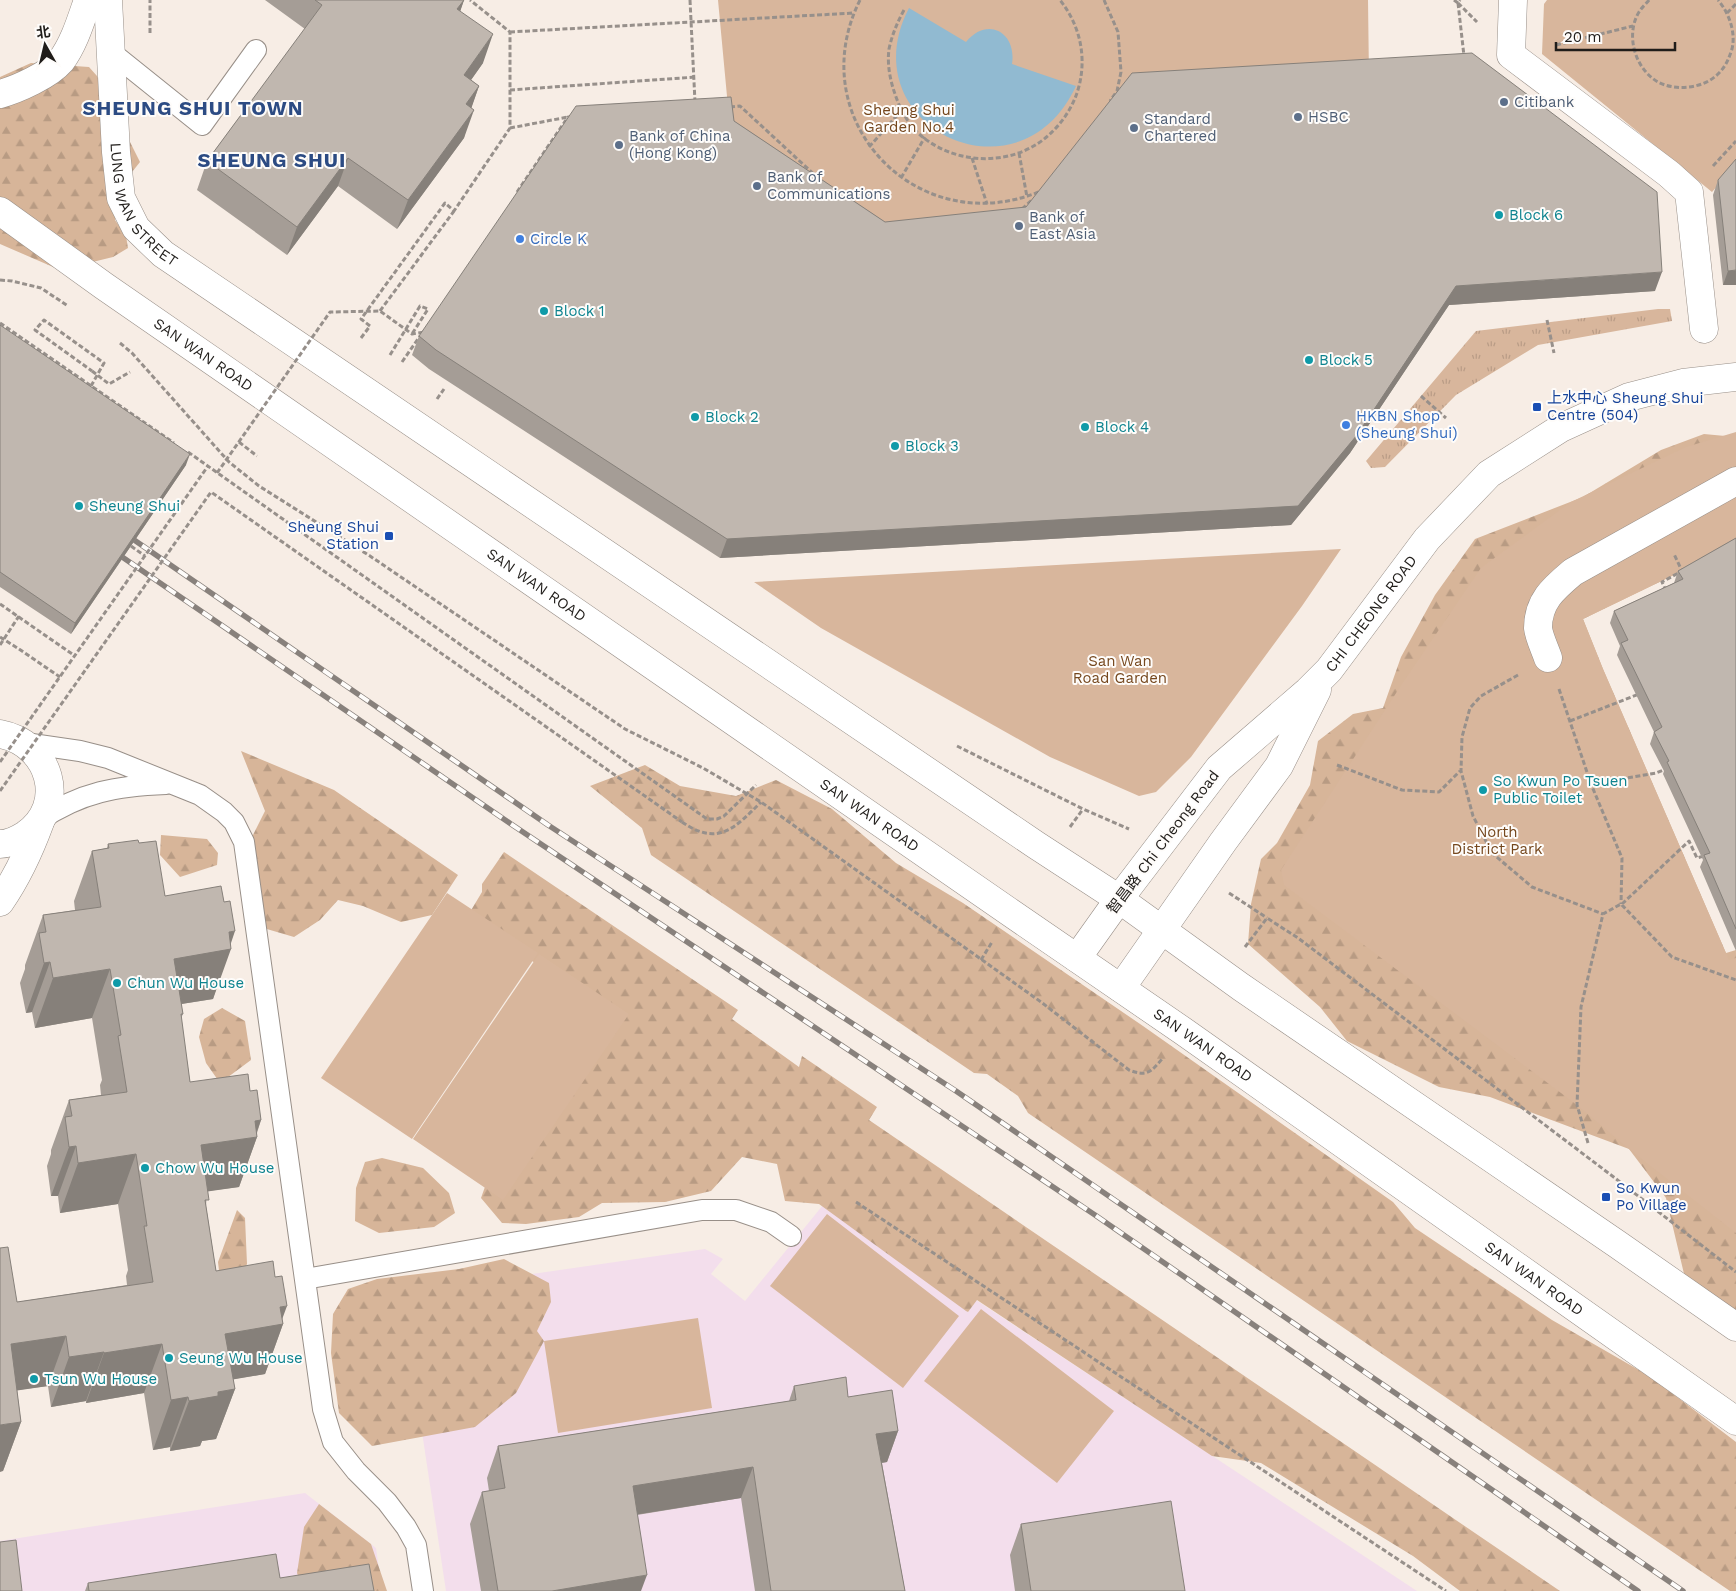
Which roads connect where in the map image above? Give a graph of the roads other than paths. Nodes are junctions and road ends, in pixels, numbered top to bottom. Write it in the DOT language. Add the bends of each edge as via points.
graph roads {
  1 [pos="88,0"];
  2 [pos="108,0"];
  3 [pos="1513,0"];
  4 [pos="256,50"];
  5 [pos="111,52"];
  6 [pos="0,94"];
  7 [pos="0,211"];
  8 [pos="1704,329"];
  9 [pos="1736,377"];
  10 [pos="1736,481"];
  11 [pos="1548,658"];
  12 [pos="1325,673"];
  13 [pos="9,735"];
  14 [pos="173,784"];
  15 [pos="40,820"];
  16 [pos="0,844"];
  17 [pos="1119,899"];
  18 [pos="0,902"];
  19 [pos="1161,930"];
  20 [pos="1077,958"];
  21 [pos="1121,988"];
  22 [pos="791,1236"];
  23 [pos="305,1279"];
  24 [pos="1736,1327"];
  25 [pos="1736,1421"];
  26 [pos="423,1591"];
  1 -- 6 [label="street" via="61,61 41,76"];
  2 -- 5 [label="street, LUNG WAN STREET"];
  3 -- 8 [label="street" via="1511,55 1689,192"];
  4 -- 5 [label="lane" via="202,126"];
  5 -- 17 [label="street, LUNG WAN STREET" via="121,198 136,228 163,254"];
  7 -- 20 [label="street, SAN WAN ROAD"];
  9 -- 12 [label="street, CHI CHEONG ROAD" via="1683,382 1629,397 1561,428 1489,474 1427,539"];
  10 -- 11 [label="street" via="1573,572 1552,589 1540,609 1538,629"];
  12 -- 17 [label="street, 智昌路 Chi Cheong Road" via="1308,692 1219,768"];
  12 -- 19 [label="street, CHI CHEONG ROAD" via="1279,766"];
  13 -- 14 [label="lane" via="108,758"];
  13 -- 15 [label="street" via="36,752 44,764 50,793"];
  14 -- 15 [label="lane" via="112,788 56,809"];
  14 -- 23 [label="lane" via="200,795 224,812 234,822 244,842"];
  15 -- 16 [label="street" via="18,839"];
  15 -- 18 [label="street" via="29,853"];
  17 -- 19 [label="street"];
  17 -- 20 [label="street, 智昌路 Chi Cheong Road"];
  19 -- 21 [label="street, CHI CHEONG ROAD"];
  19 -- 24 [label="street"];
  20 -- 21 [label="street, SAN WAN ROAD"];
  21 -- 25 [label="street, SAN WAN ROAD"];
  22 -- 23 [label="lane" via="771,1222 736,1210 702,1210"];
  23 -- 26 [label="lane" via="323,1409 333,1442 406,1527 416,1545"];
}
